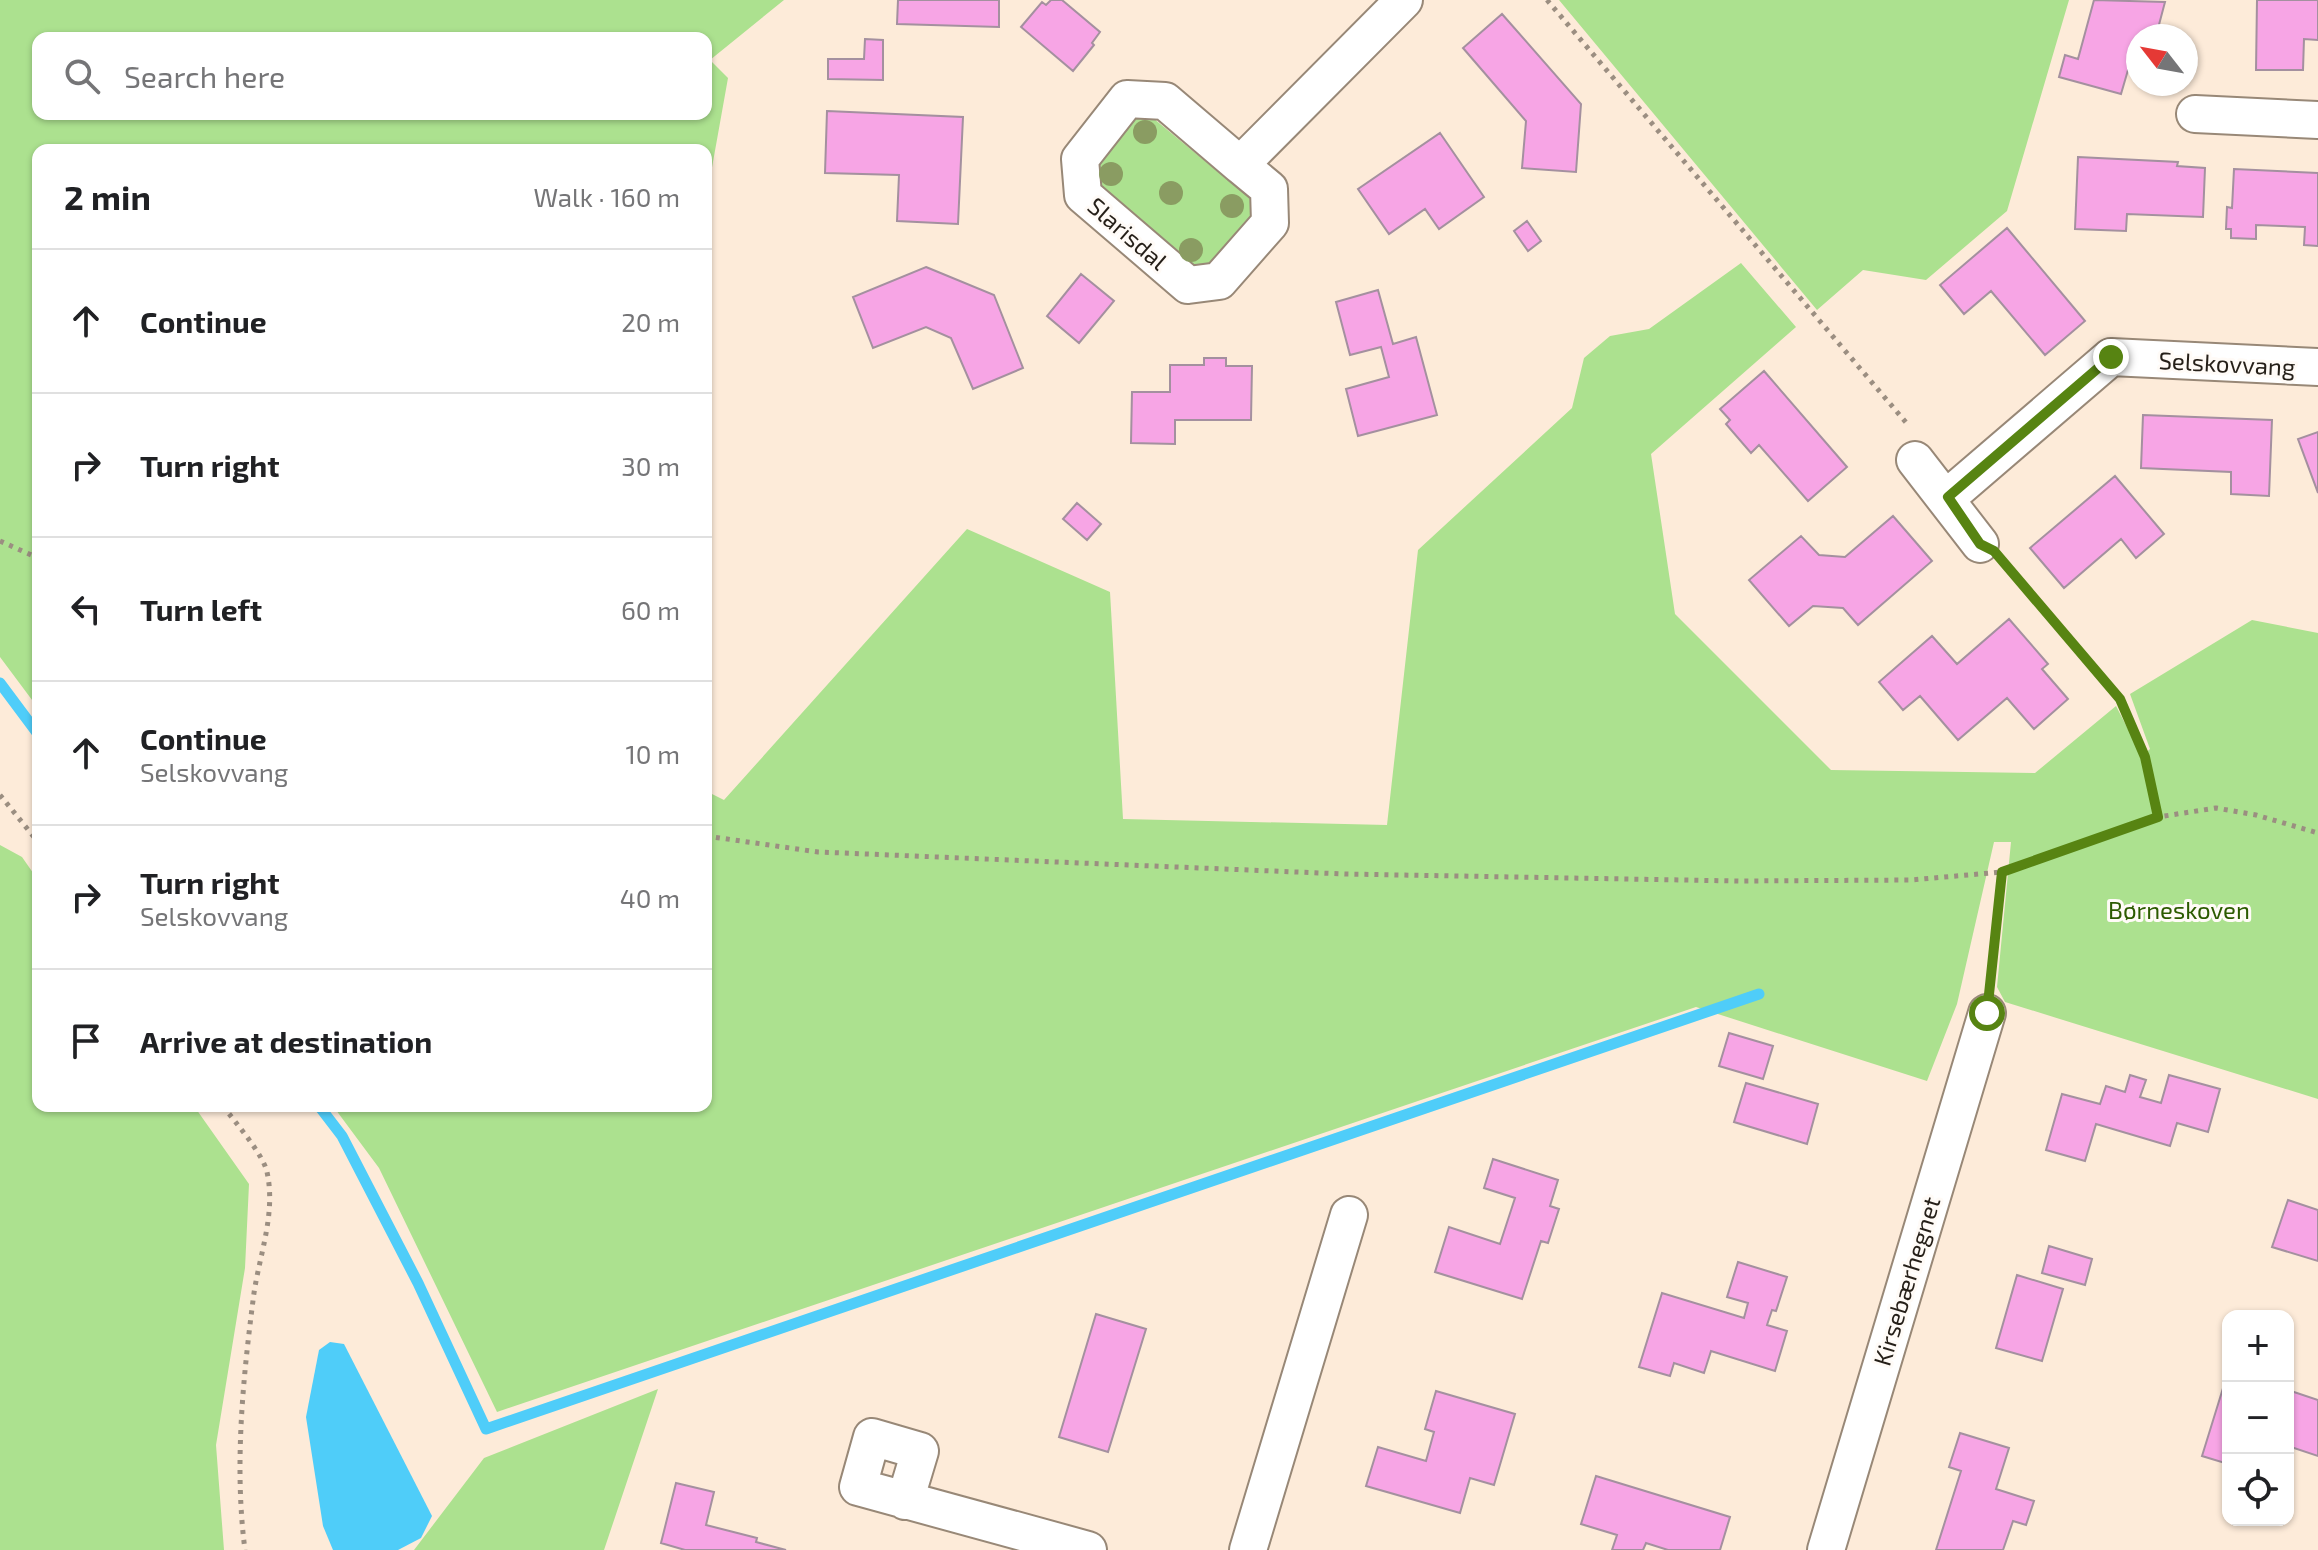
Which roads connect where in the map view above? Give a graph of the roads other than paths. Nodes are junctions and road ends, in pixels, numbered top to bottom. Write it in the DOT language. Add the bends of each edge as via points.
graph roads {
  1 [pos="1404,0"];
  2 [pos="2195,114"];
  3 [pos="2318,120"];
  4 [pos="1240,165"];
  5 [pos="2318,367"];
  6 [pos="1915,460"];
  7 [pos="1948,497"];
  8 [pos="1980,544"];
  9 [pos="1987,1013"];
  10 [pos="1349,1215"];
  11 [pos="905,1501"];
  12 [pos="1088,1550"];
  13 [pos="1248,1550"];
  14 [pos="1826,1550"];
  1 -- 4 [label="street"];
  2 -- 3 [label="street"];
  4 -- 4 [label="street, Slarisdal" via="1165,101 1127,99 1080,159 1083,195 1188,285 1219,281 1270,223 1269,189"];
  5 -- 7 [label="street, Selskovvang" via="2111,357"];
  6 -- 7 [label="street"];
  7 -- 8 [label="street"];
  9 -- 14 [label="street, Kirsebærhegnet"];
  10 -- 13 [label="street"];
  11 -- 12 [label="street"];
}
